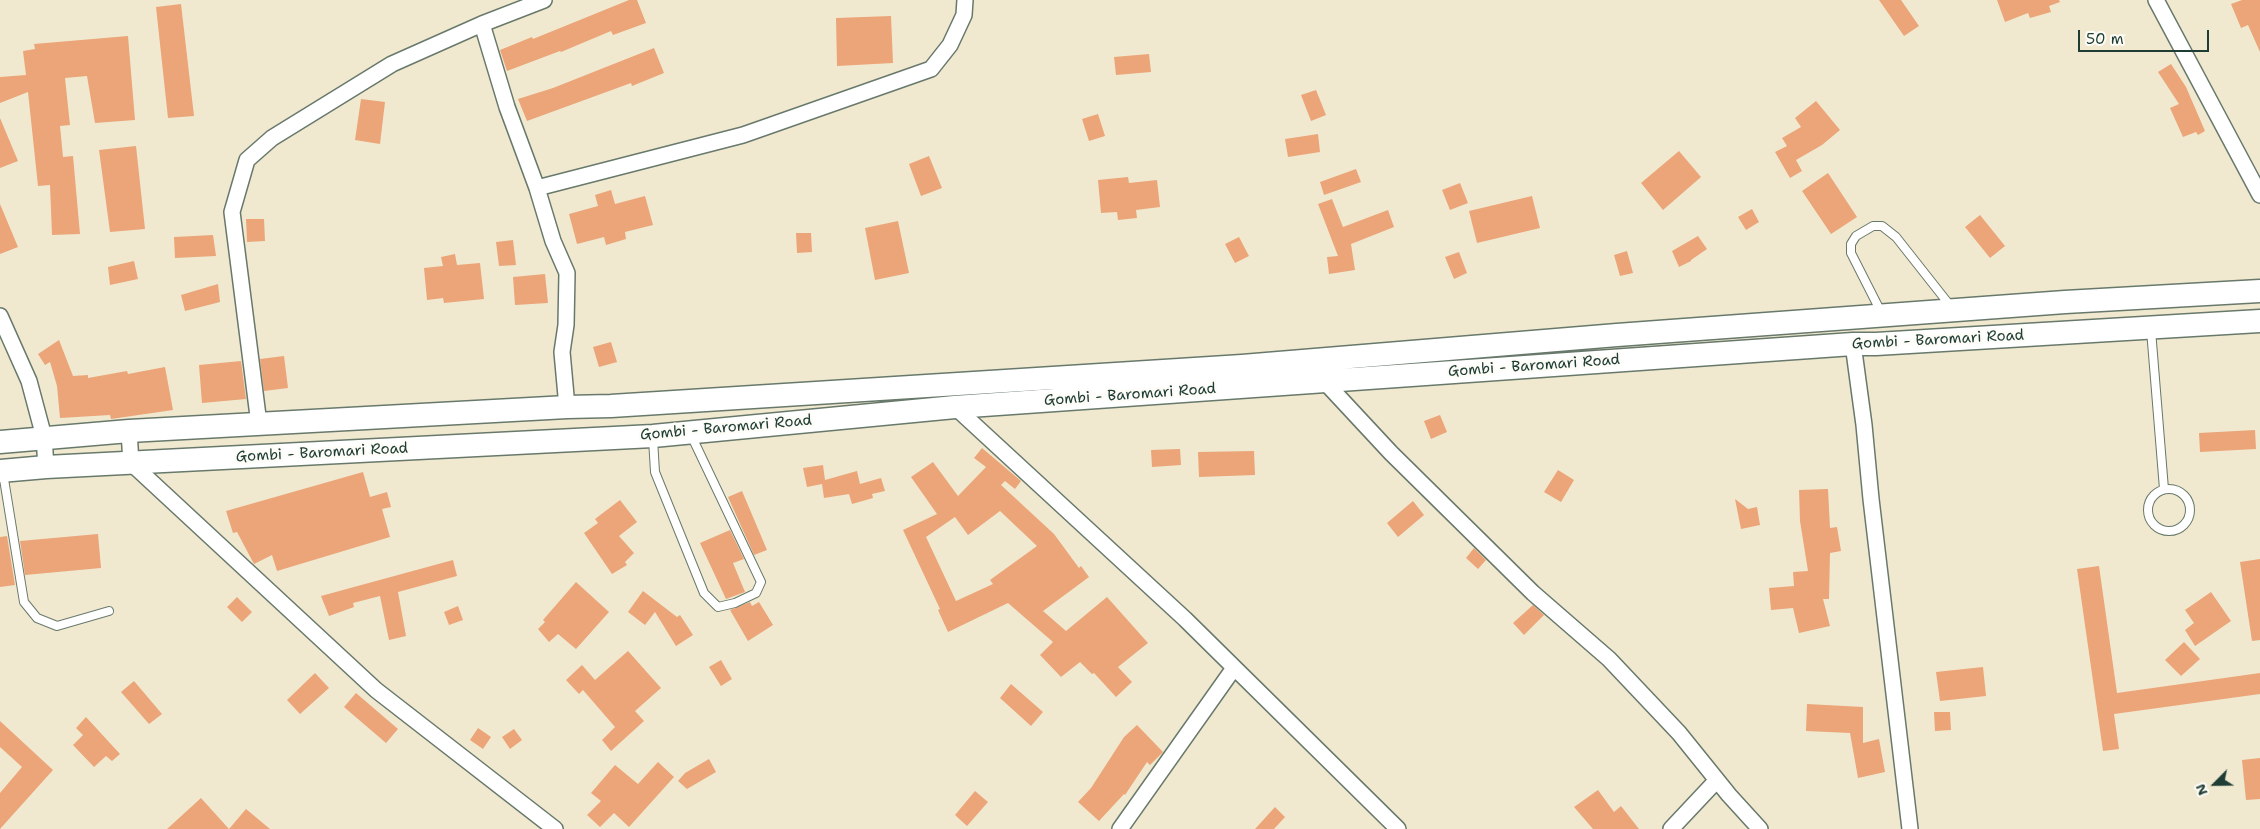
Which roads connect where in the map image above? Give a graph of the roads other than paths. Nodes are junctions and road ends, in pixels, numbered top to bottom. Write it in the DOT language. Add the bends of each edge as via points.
graph roads {
  1 [pos="544,0"];
  2 [pos="965,0"];
  3 [pos="2156,0"];
  4 [pos="482,24"];
  5 [pos="537,188"];
  6 [pos="2260,195"];
  7 [pos="2260,291"];
  8 [pos="1954,310"];
  9 [pos="1883,315"];
  10 [pos="0,316"];
  11 [pos="2260,321"];
  12 [pos="2151,328"];
  13 [pos="1853,344"];
  14 [pos="1243,376"];
  15 [pos="1324,381"];
  16 [pos="567,407"];
  17 [pos="955,407"];
  18 [pos="259,424"];
  19 [pos="129,431"];
  20 [pos="689,431"];
  21 [pos="653,436"];
  22 [pos="44,437"];
  23 [pos="0,442"];
  24 [pos="131,463"];
  25 [pos="46,466"];
  26 [pos="2,471"];
  27 [pos="2164,489"];
  28 [pos="109,611"];
  29 [pos="1234,668"];
  30 [pos="1717,780"];
  31 [pos="555,829"];
  32 [pos="1120,829"];
  33 [pos="1398,829"];
  34 [pos="1671,829"];
  35 [pos="1760,829"];
  36 [pos="1910,829"];
  1 -- 4 [label="street"];
  2 -- 5 [label="street" via="964,15 950,45 931,69 743,135"];
  3 -- 6 [label="street"];
  4 -- 5 [label="street" via="507,107"];
  4 -- 18 [label="street" via="392,64 272,138 247,160 232,212"];
  5 -- 16 [label="street" via="567,274 562,352"];
  7 -- 8 [label="main road, Gombi - Baromari Road"];
  8 -- 9 [label="main road, Gombi - Baromari Road"];
  8 -- 9 [label="lane" via="1896,237 1882,226 1873,226 1856,236 1851,244 1851,253"];
  9 -- 14 [label="main road, Gombi - Baromari Road"];
  10 -- 22 [label="street" via="29,381"];
  11 -- 12 [label="main road, Gombi - Baromari Road"];
  12 -- 13 [label="main road, Gombi - Baromari Road"];
  12 -- 27 [label="lane"];
  13 -- 15 [label="main road, Gombi - Baromari Road"];
  13 -- 36 [label="street"];
  14 -- 15 [label="main road, Gombi - Baromari Road"];
  14 -- 16 [label="main road, Gombi - Baromari Road"];
  14 -- 17 [label="main road, Gombi - Baromari Road"];
  15 -- 30 [label="street" via="1534,593 1609,659 1679,733"];
  16 -- 18 [label="main road, Gombi - Baromari Road"];
  17 -- 20 [label="main road, Gombi - Baromari Road"];
  17 -- 29 [label="street"];
  18 -- 19 [label="main road, Gombi - Baromari Road"];
  19 -- 22 [label="main road, Gombi - Baromari Road"];
  19 -- 24 [label="street"];
  20 -- 21 [label="main road, Gombi - Baromari Road"];
  20 -- 21 [label="lane" via="761,582 756,593 718,607 704,593 655,472"];
  21 -- 24 [label="main road, Gombi - Baromari Road"];
  22 -- 23 [label="main road, Gombi - Baromari Road"];
  22 -- 25 [label="street"];
  24 -- 25 [label="main road, Gombi - Baromari Road"];
  24 -- 31 [label="street" via="376,690"];
  25 -- 26 [label="main road, Gombi - Baromari Road"];
  26 -- 28 [label="lane" via="24,602 37,618 57,626"];
  27 -- 27 [label="lane" via="2152,497 2147,511 2153,525 2166,532 2180,529 2190,517 2189,502 2179,491"];
  29 -- 32 [label="street"];
  29 -- 33 [label="street"];
  30 -- 34 [label="street"];
  30 -- 35 [label="street"];
}
